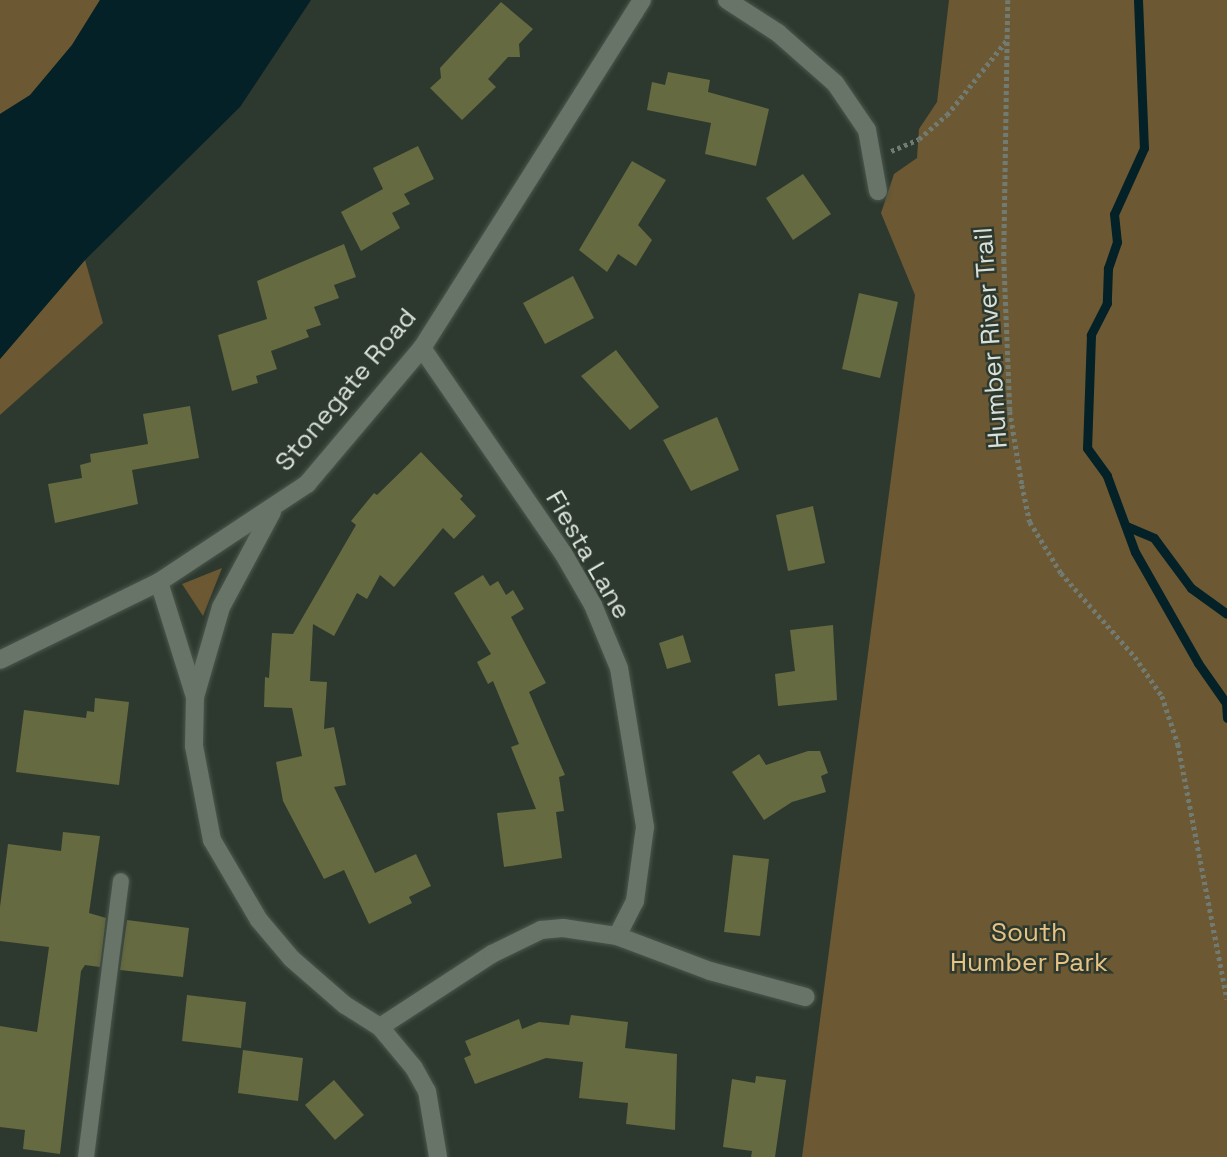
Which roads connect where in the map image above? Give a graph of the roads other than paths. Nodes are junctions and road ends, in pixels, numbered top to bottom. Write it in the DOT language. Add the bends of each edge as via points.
graph roads {
  1 [pos="642,0"];
  2 [pos="727,0"];
  3 [pos="878,191"];
  4 [pos="422,348"];
  5 [pos="273,509"];
  6 [pos="159,582"];
  7 [pos="0,660"];
  8 [pos="195,697"];
  9 [pos="121,881"];
  10 [pos="617,936"];
  11 [pos="806,997"];
  12 [pos="380,1027"];
  13 [pos="86,1157"];
  14 [pos="438,1157"];
  1 -- 4 [label="street, Stonegate Road"];
  2 -- 3 [label="street" via="778,33 835,83 867,130"];
  4 -- 5 [label="street, Stonegate Road" via="307,484"];
  4 -- 10 [label="street, Fiesta Lane" via="563,553 593,605 619,668 645,827 635,901"];
  5 -- 6 [label="street, Stonegate Road"];
  5 -- 8 [label="street" via="221,607"];
  6 -- 7 [label="street, Stonegate Road"];
  6 -- 8 [label="street"];
  8 -- 12 [label="street" via="194,746 202,799 212,840 231,877 292,959 345,1005"];
  9 -- 13 [label="lane"];
  10 -- 11 [label="street" via="710,971"];
  10 -- 12 [label="street" via="541,930 474,964"];
  12 -- 14 [label="street" via="427,1091"];
}
